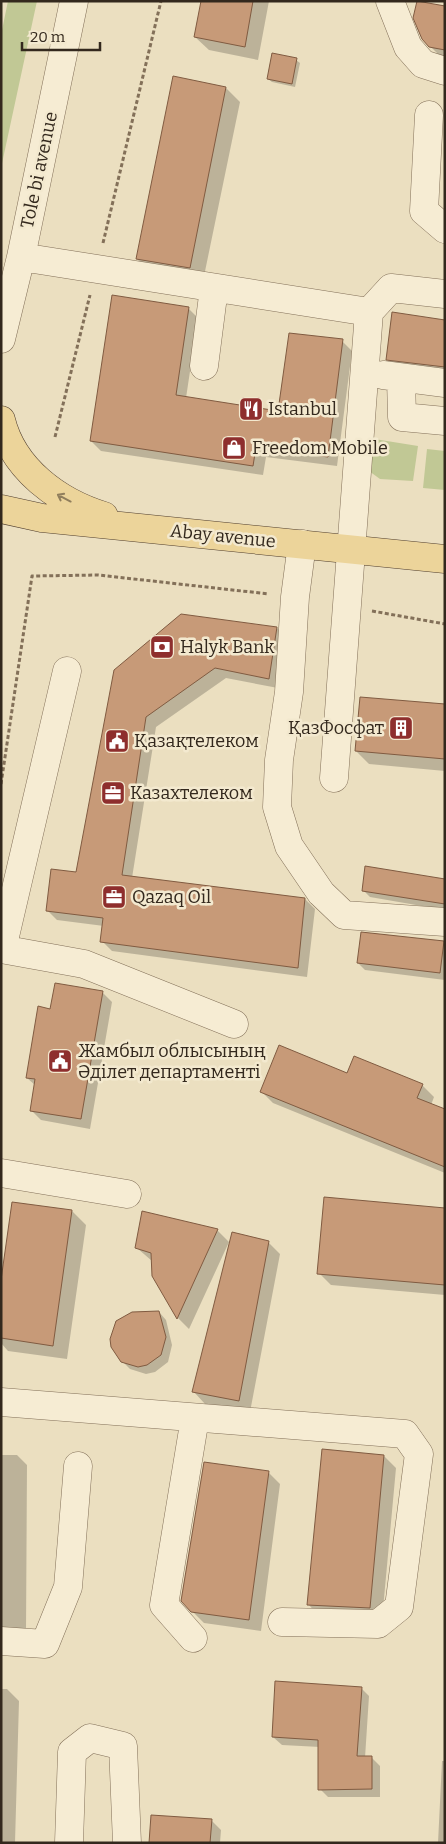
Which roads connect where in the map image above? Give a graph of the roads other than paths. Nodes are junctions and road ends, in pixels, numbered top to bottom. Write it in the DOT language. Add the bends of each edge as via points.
graph roads {
  1 [pos="74,1"];
  2 [pos="390,1"];
  3 [pos="445,71"];
  4 [pos="429,115"];
  5 [pos="445,229"];
  6 [pos="21,257"];
  7 [pos="214,288"];
  8 [pos="445,294"];
  9 [pos="369,312"];
  10 [pos="1,339"];
  11 [pos="204,366"];
  12 [pos="364,373"];
  13 [pos="401,378"];
  14 [pos="445,383"];
  15 [pos="1,420"];
  16 [pos="445,421"];
  17 [pos="1,510"];
  18 [pos="141,528"];
  19 [pos="302,544"];
  20 [pos="350,549"];
  21 [pos="445,559"];
  22 [pos="67,671"];
  23 [pos="334,778"];
  24 [pos="445,922"];
  25 [pos="2,949"];
  26 [pos="234,1024"];
  27 [pos="1,1173"];
  28 [pos="127,1194"];
  29 [pos="1,1402"];
  30 [pos="195,1418"];
  31 [pos="78,1466"];
  32 [pos="282,1622"];
  33 [pos="193,1638"];
  34 [pos="1,1641"];
  35 [pos="69,1843"];
  36 [pos="127,1843"];
  1 -- 6 [label="street, Tole bi avenue"];
  2 -- 3 [label="street" via="408,47 423,64"];
  4 -- 5 [label="street" via="424,211"];
  6 -- 7 [label="street"];
  6 -- 10 [label="street, Tole bi avenue"];
  7 -- 9 [label="street"];
  7 -- 11 [label="street"];
  8 -- 9 [label="street" via="391,288"];
  9 -- 12 [label="street"];
  12 -- 13 [label="street"];
  12 -- 20 [label="street"];
  13 -- 14 [label="street"];
  13 -- 16 [label="street" via="402,418"];
  18 -- 15 [label="main road, one-way" via="90,512 46,488 29,472 15,451"];
  17 -- 18 [label="main road, Abay avenue" via="42,518"];
  18 -- 19 [label="main road, Abay avenue"];
  19 -- 20 [label="main road, Abay avenue"];
  19 -- 24 [label="street" via="278,779 278,807 289,846 321,893 344,915"];
  20 -- 21 [label="main road, Abay avenue"];
  20 -- 23 [label="street"];
  22 -- 25 [label="street"];
  25 -- 26 [label="street" via="84,964"];
  27 -- 28 [label="street"];
  29 -- 30 [label="street"];
  30 -- 32 [label="street" via="405,1434 419,1454 399,1607 378,1624"];
  30 -- 33 [label="street" via="164,1604"];
  31 -- 34 [label="street" via="68,1588 46,1644"];
  35 -- 36 [label="street" via="72,1752 90,1738 123,1746"];
}
